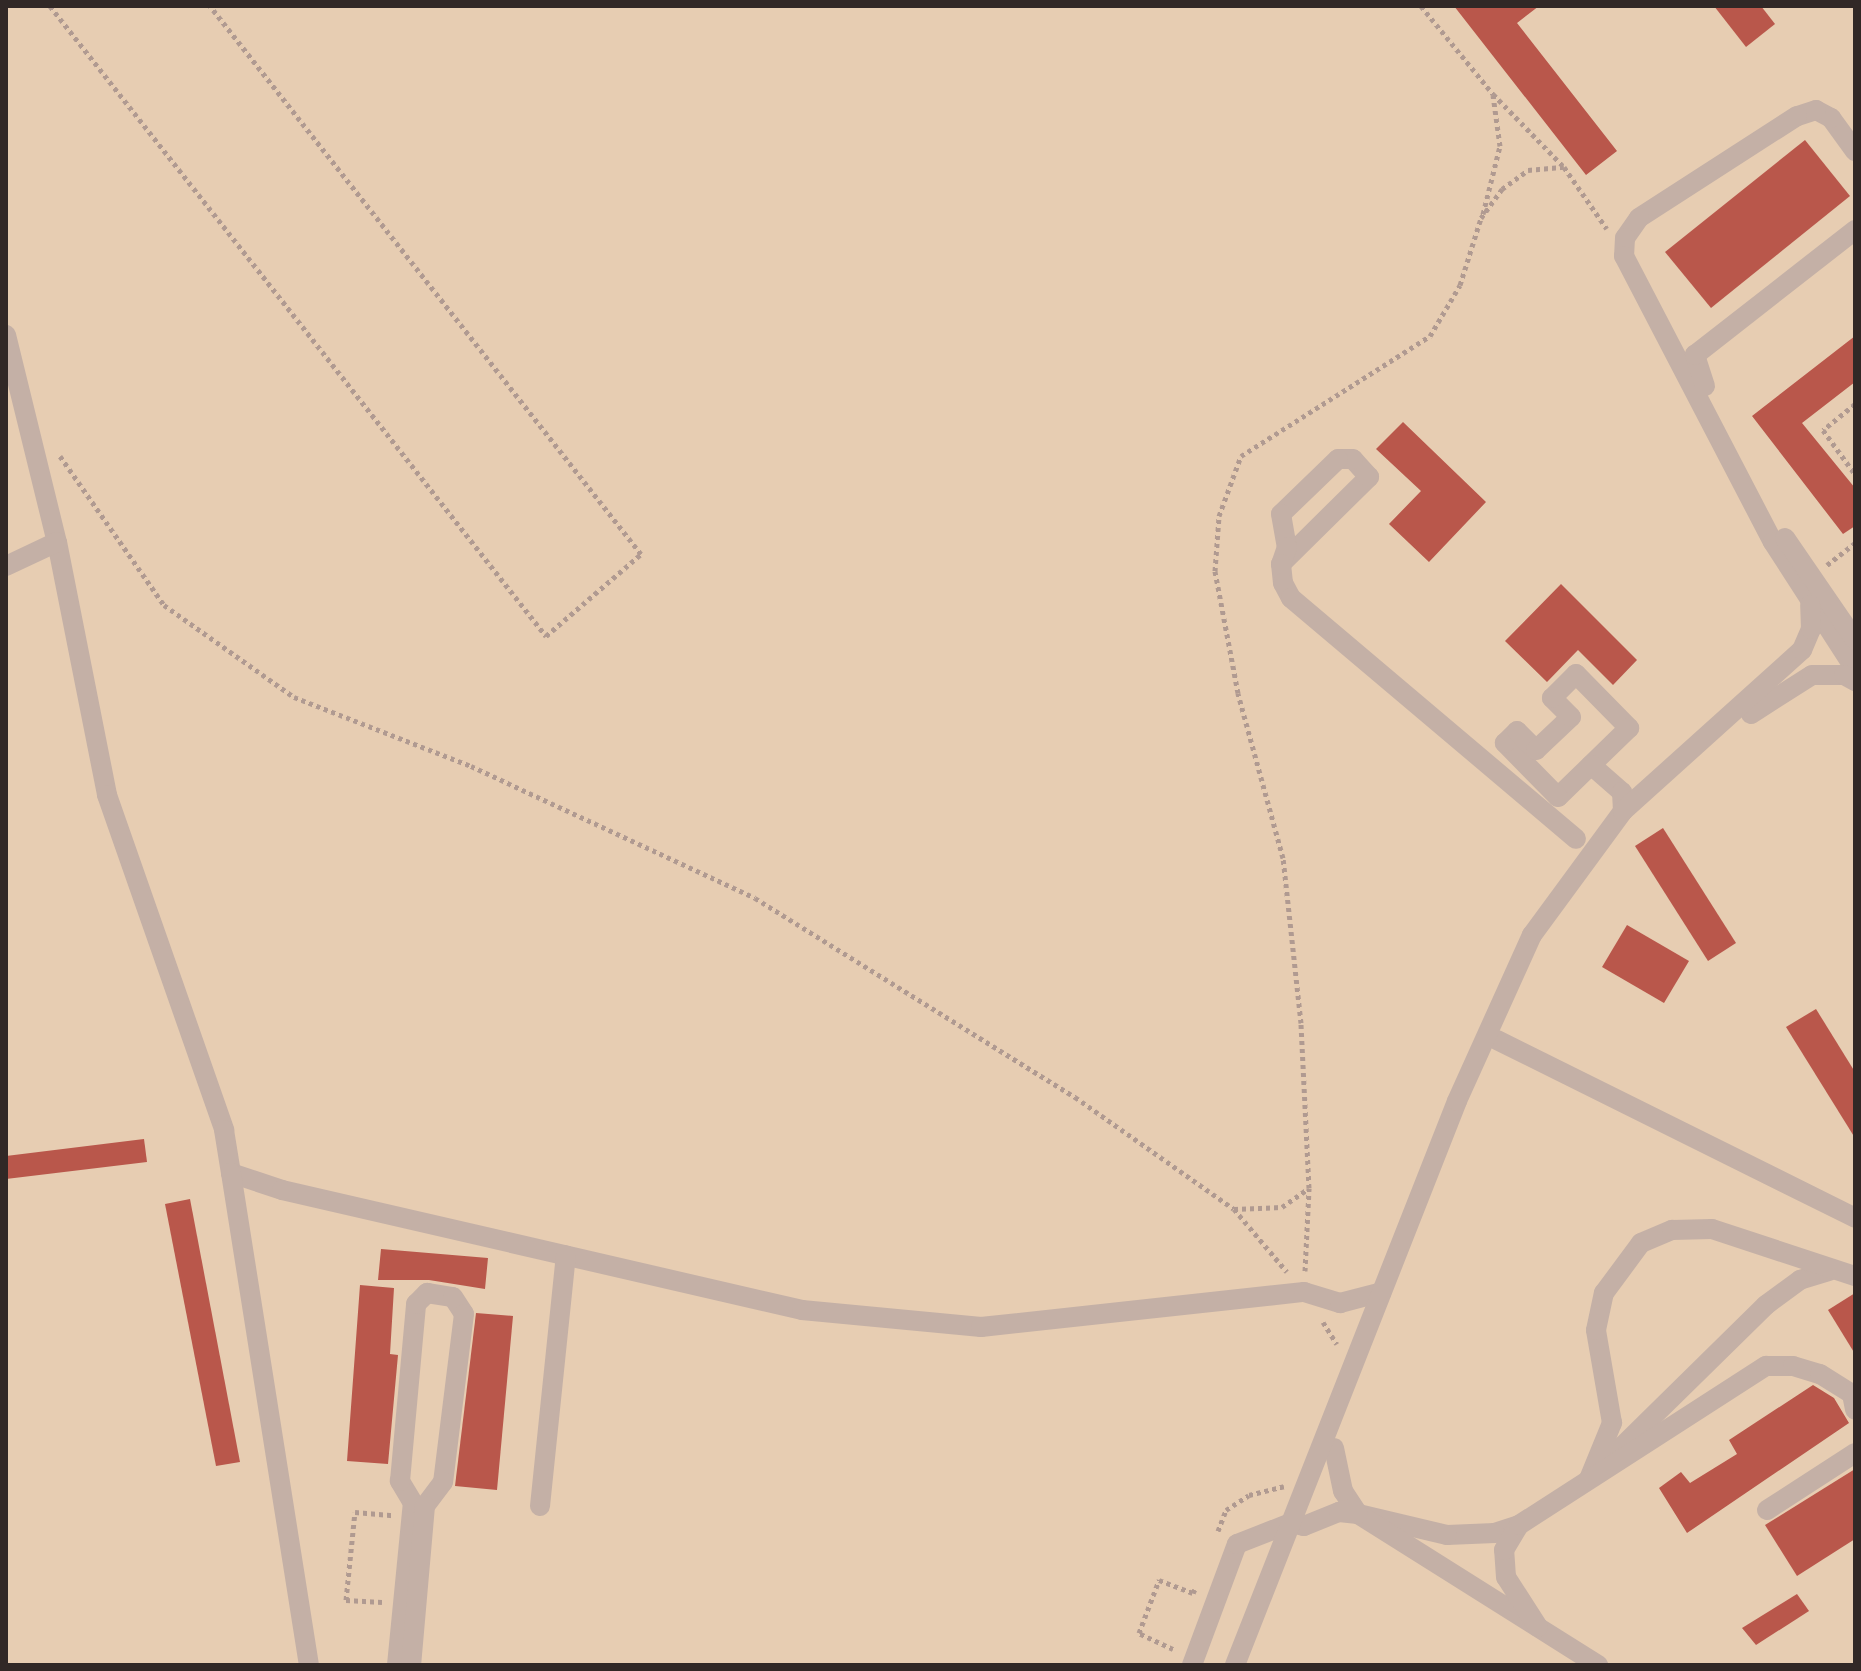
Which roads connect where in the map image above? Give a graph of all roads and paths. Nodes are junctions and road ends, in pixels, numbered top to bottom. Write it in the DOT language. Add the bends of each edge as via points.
graph roads {
  1 [pos="50,6"];
  2 [pos="210,6"];
  3 [pos="1421,6"];
  4 [pos="1493,94"];
  5 [pos="1855,151"];
  6 [pos="1564,167"];
  7 [pos="1481,218"];
  8 [pos="1855,230"];
  9 [pos="1624,256"];
  10 [pos="6,335"];
  11 [pos="1855,404"];
  12 [pos="55,449"];
  13 [pos="1855,474"];
  14 [pos="57,542"];
  15 [pos="1855,543"];
  16 [pos="1281,564"];
  17 [pos="6,566"];
  18 [pos="1811,577"];
  19 [pos="1810,605"];
  20 [pos="1855,640"];
  21 [pos="1855,669"];
  22 [pos="1855,681"];
  23 [pos="1591,765"];
  24 [pos="1629,799"];
  25 [pos="1576,839"];
  26 [pos="1598,844"];
  27 [pos="1582,867"];
  28 [pos="1497,1040"];
  29 [pos="231,1173"];
  30 [pos="1309,1188"];
  31 [pos="1234,1209"];
  32 [pos="1855,1218"];
  33 [pos="566,1255"];
  34 [pos="1829,1271"];
  35 [pos="1855,1276"];
  36 [pos="1304,1292"];
  37 [pos="1382,1292"];
  38 [pos="1352,1369"];
  39 [pos="1854,1401"];
  40 [pos="1334,1448"];
  41 [pos="1855,1453"];
  42 [pos="1589,1479"];
  43 [pos="1299,1482"];
  44 [pos="540,1506"];
  45 [pos="1767,1510"];
  46 [pos="1358,1514"];
  47 [pos="402,1516"];
  48 [pos="1297,1524"];
  49 [pos="1519,1525"];
  50 [pos="1215,1538"];
  51 [pos="1198,1579"];
  52 [pos="389,1602"];
  53 [pos="1538,1627"];
  54 [pos="1171,1656"];
  55 [pos="309,1665"];
  56 [pos="397,1665"];
  57 [pos="411,1665"];
  58 [pos="1192,1665"];
  59 [pos="1235,1665"];
  60 [pos="1249,1665"];
  61 [pos="1598,1665"];
  1 -- 2 [label="path" via="546,636 641,554"];
  3 -- 4 [label="path"];
  4 -- 6 [label="path"];
  4 -- 7 [label="path" via="1500,146"];
  5 -- 9 [label="lane" via="1831,118 1816,110 1797,116 1639,218 1625,238"];
  6 -- 7 [label="path" via="1528,170 1502,189"];
  6 -- 9 [label="path"];
  7 -- 30 [label="path" via="1460,285 1430,336 1241,456 1219,516 1215,571 1238,693 1283,858 1301,1023"];
  8 -- 18 [label="lane" via="1695,355 1703,382 1783,535"];
  9 -- 19 [label="lane"];
  10 -- 14 [label="lane"];
  11 -- 13 [label="path" via="1823,430"];
  12 -- 31 [label="path" via="164,605 294,697 471,766 755,898 1075,1097"];
  14 -- 17 [label="lane"];
  14 -- 29 [label="lane" via="107,795 224,1130"];
  15 -- 18 [label="path"];
  16 -- 16 [label="lane" via="1369,477 1353,459 1338,459 1281,514 1287,547"];
  16 -- 25 [label="lane" via="1291,598"];
  18 -- 20 [label="lane"];
  19 -- 21 [label="lane"];
  19 -- 24 [label="lane" via="1811,629 1802,650"];
  22 -- 28 [label="lane" via="1844,675 1812,675 1764,703 1633,820 1543,941"];
  23 -- 23 [label="lane" via="1558,797 1505,743 1517,731 1536,750 1571,717 1552,698 1576,674 1629,728"];
  23 -- 24 [label="lane"];
  24 -- 26 [label="lane"];
  25 -- 26 [label="lane"];
  25 -- 27 [label="lane"];
  26 -- 27 [label="lane"];
  27 -- 37 [label="lane" via="1532,935 1519,962"];
  28 -- 32 [label="lane"];
  28 -- 40 [label="lane"];
  29 -- 33 [label="lane" via="282,1190"];
  29 -- 55 [label="lane"];
  30 -- 31 [label="path" via="1282,1207"];
  30 -- 36 [label="path"];
  31 -- 36 [label="path"];
  33 -- 36 [label="lane" via="802,1310 981,1327"];
  33 -- 44 [label="lane"];
  34 -- 35 [label="lane"];
  34 -- 42 [label="lane" via="1800,1280 1766,1305"];
  34 -- 42 [label="lane" via="1712,1229 1672,1230 1641,1243 1604,1293 1596,1330 1612,1423"];
  36 -- 37 [label="lane" via="1340,1303"];
  36 -- 38 [label="path"];
  37 -- 38 [label="lane"];
  38 -- 48 [label="lane"];
  39 -- 42 [label="lane" via="1820,1374 1766,1366"];
  40 -- 46 [label="lane" via="1343,1491"];
  40 -- 48 [label="lane"];
  41 -- 45 [label="lane"];
  42 -- 49 [label="lane"];
  43 -- 50 [label="path" via="1249,1495 1226,1510"];
  46 -- 48 [label="lane" via="1339,1512"];
  46 -- 49 [label="lane" via="1447,1535 1495,1533"];
  46 -- 53 [label="lane"];
  47 -- 52 [label="path" via="355,1512 346,1600"];
  48 -- 58 [label="lane" via="1237,1544"];
  48 -- 59 [label="lane"];
  48 -- 60 [label="lane"];
  49 -- 53 [label="lane" via="1504,1550 1506,1577"];
  51 -- 54 [label="path" via="1193,1593 1159,1580 1139,1633 1174,1647"];
  53 -- 61 [label="lane"];
  56 -- 57 [label="lane" via="413,1503 400,1481 401,1466 416,1304 427,1293 453,1297 464,1314 443,1482 425,1506"];
}
